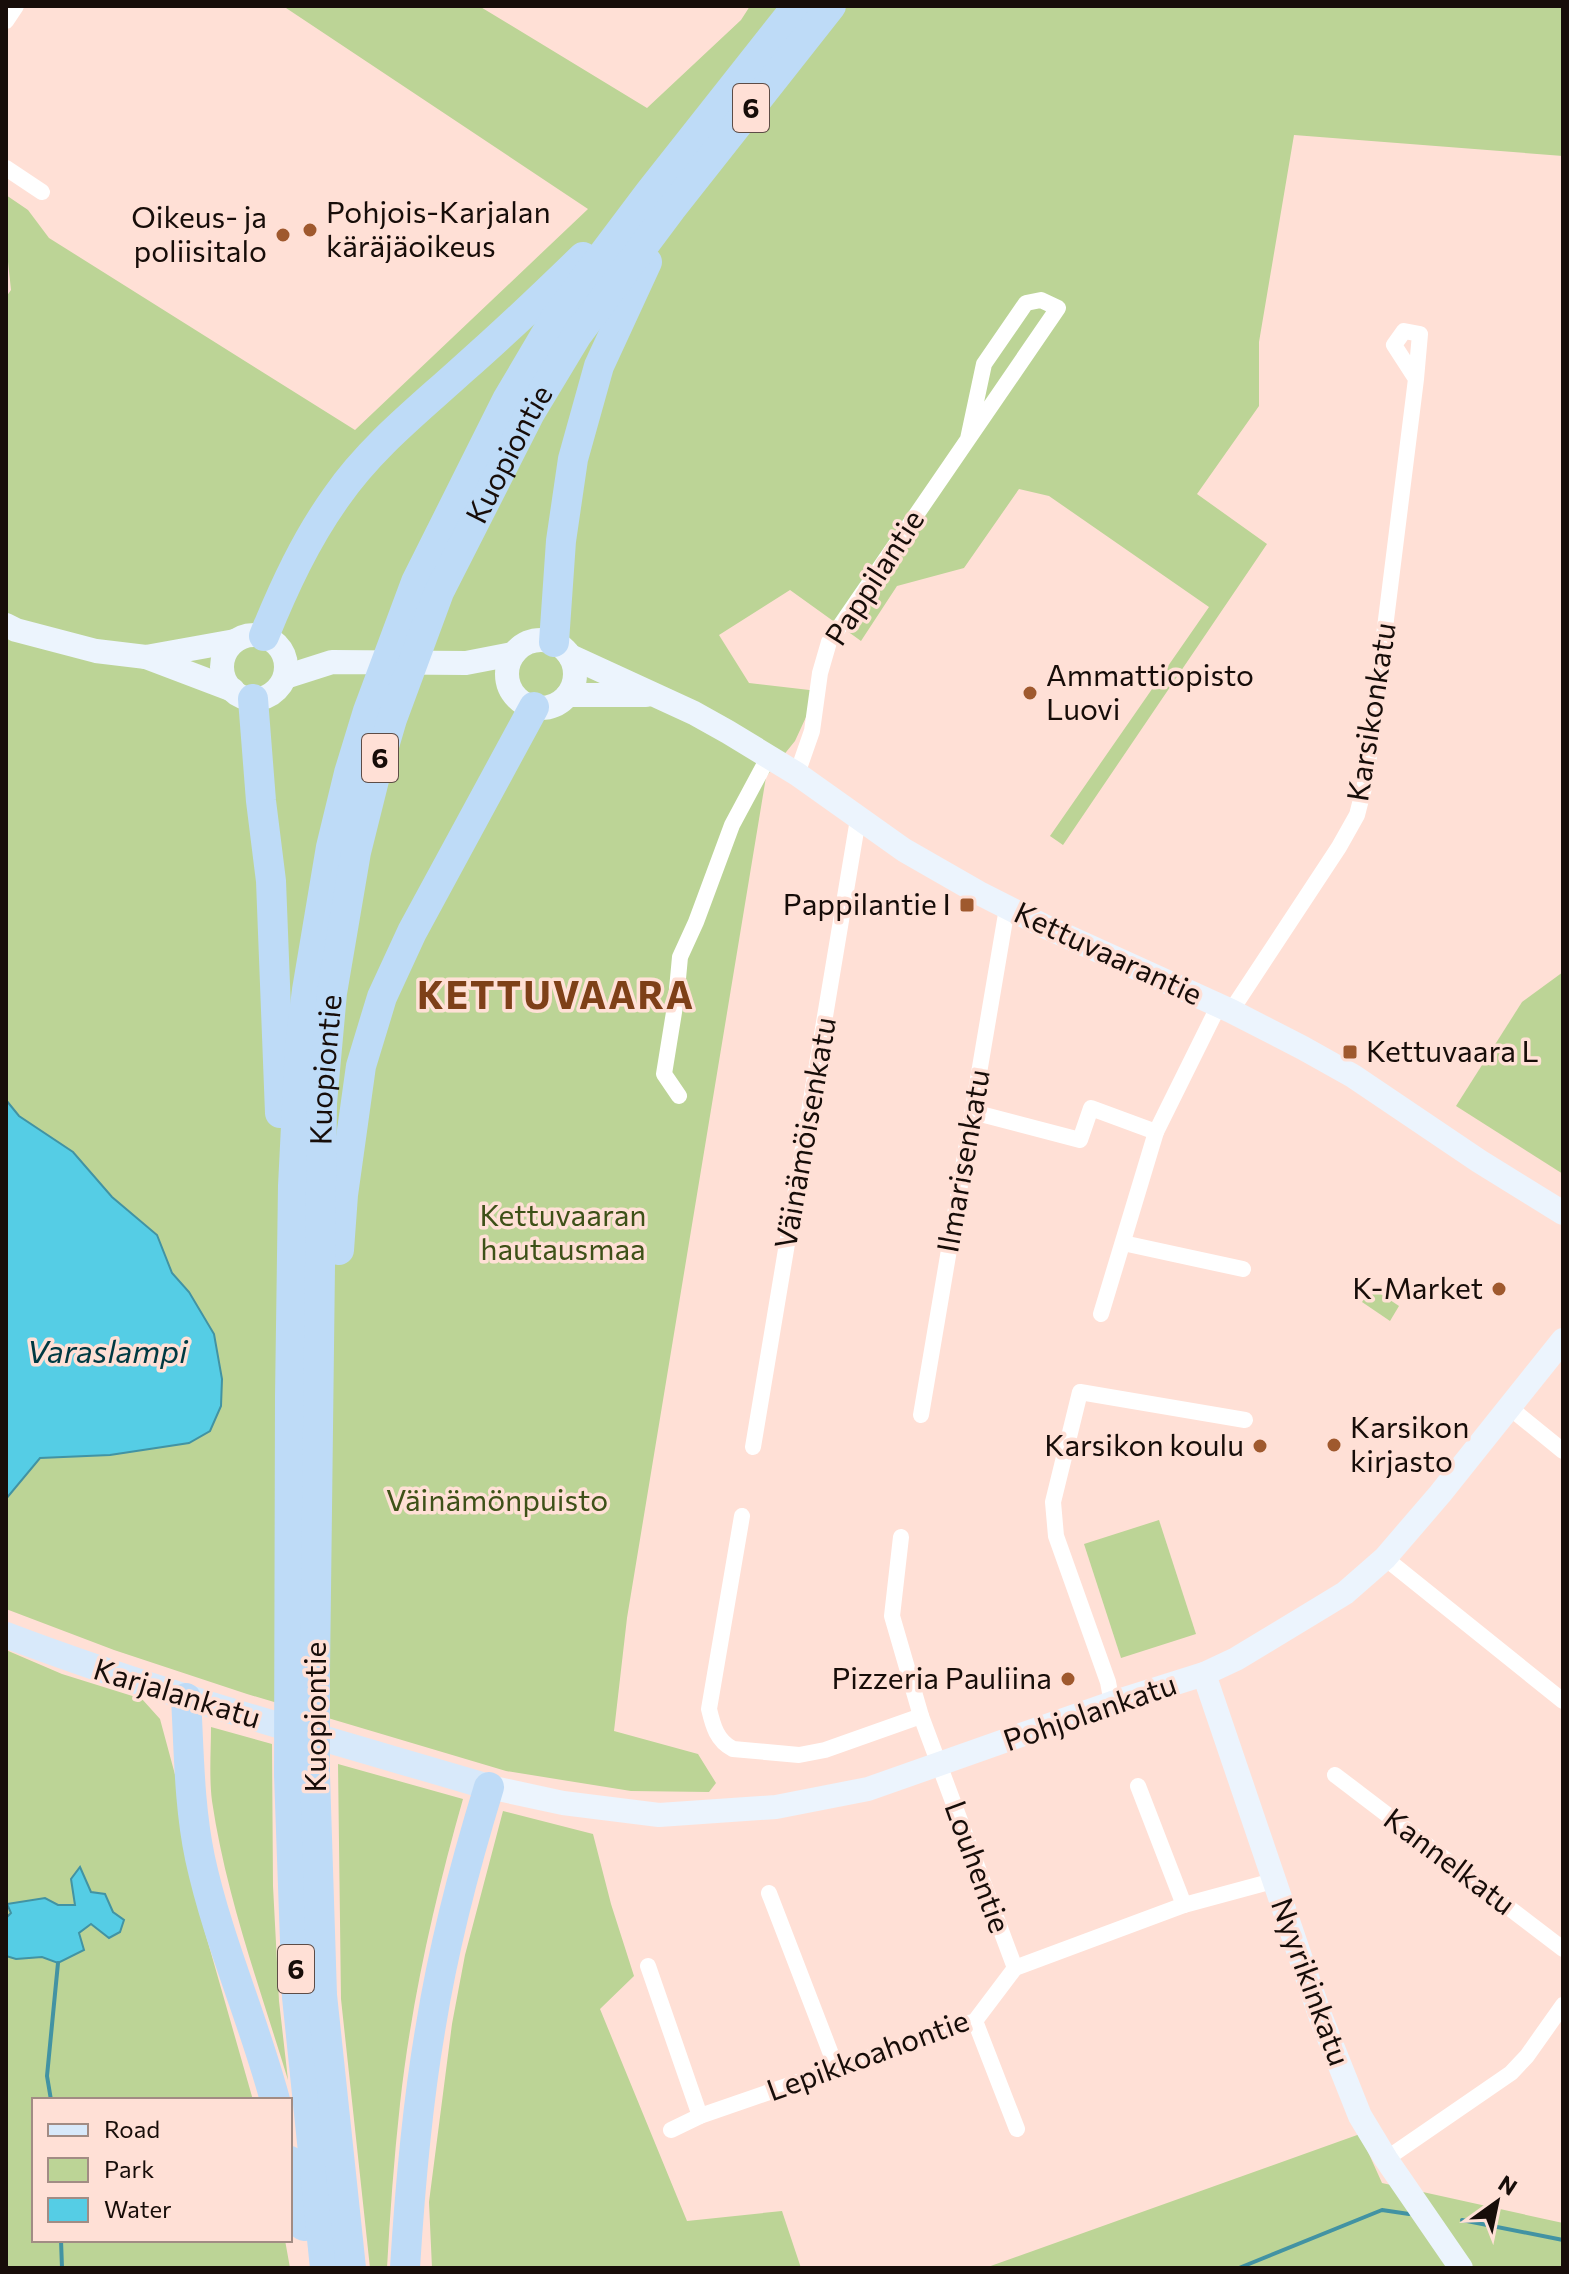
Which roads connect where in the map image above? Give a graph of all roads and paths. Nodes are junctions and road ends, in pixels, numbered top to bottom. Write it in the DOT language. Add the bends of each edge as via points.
graph roads {
  1 [pos="16,6"];
  2 [pos="797,6"];
  3 [pos="831,6"];
  4 [pos="6,21"];
  5 [pos="6,168"];
  6 [pos="42,192"];
  7 [pos="660,201"];
  8 [pos="1416,379"];
  9 [pos="968,439"];
  10 [pos="6,625"];
  11 [pos="260,642"];
  12 [pos="562,649"];
  13 [pos="513,654"];
  14 [pos="146,657"];
  15 [pos="337,662"];
  16 [pos="466,663"];
  17 [pos="285,677"];
  18 [pos="508,681"];
  19 [pos="243,694"];
  20 [pos="568,695"];
  21 [pos="653,695"];
  22 [pos="534,707"];
  23 [pos="769,756"];
  24 [pos="797,774"];
  25 [pos="858,819"];
  26 [pos="1007,908"];
  27 [pos="1222,1013"];
  28 [pos="679,1096"];
  29 [pos="973,1112"];
  30 [pos="1156,1132"];
  31 [pos="1563,1213"];
  32 [pos="1123,1243"];
  33 [pos="1243,1269"];
  34 [pos="291,1302"];
  35 [pos="1101,1314"];
  36 [pos="1563,1340"];
  37 [pos="320,1378"];
  38 [pos="1509,1407"];
  39 [pos="921,1415"];
  40 [pos="1245,1420"];
  41 [pos="753,1447"];
  42 [pos="1563,1451"];
  43 [pos="742,1516"];
  44 [pos="901,1537"];
  45 [pos="1385,1558"];
  46 [pos="6,1635"];
  47 [pos="1204,1674"];
  48 [pos="186,1698"];
  49 [pos="1563,1701"];
  50 [pos="1112,1703"];
  51 [pos="921,1716"];
  52 [pos="939,1765"];
  53 [pos="1335,1775"];
  54 [pos="1138,1786"];
  55 [pos="489,1787"];
  56 [pos="1273,1881"];
  57 [pos="769,1893"];
  58 [pos="1184,1905"];
  59 [pos="1563,1949"];
  60 [pos="648,1966"];
  61 [pos="1015,1968"];
  62 [pos="1563,2005"];
  63 [pos="975,2021"];
  64 [pos="835,2070"];
  65 [pos="274,2098"];
  66 [pos="700,2116"];
  67 [pos="1017,2129"];
  68 [pos="671,2130"];
  69 [pos="1386,2159"];
  70 [pos="292,2170"];
  71 [pos="313,2268"];
  72 [pos="325,2268"];
  73 [pos="351,2268"];
  74 [pos="405,2268"];
  75 [pos="1461,2268"];
  1 -- 4 [label="street"];
  2 -- 7 [label="highway, Kuopiontie / 6"];
  3 -- 7 [label="highway, Kuopiontie / 6"];
  5 -- 6 [label="street"];
  7 -- 11 [label="highway" via="366,459 314,532"];
  7 -- 12 [label="highway" via="599,366 573,459 561,541"];
  7 -- 34 [label="highway, Kuopiontie / 6" via="556,317 507,400 416,582 368,711 331,847 307,990 296,1102"];
  7 -- 37 [label="highway, Kuopiontie / 6" via="530,413 439,592 374,780 356,852 326,1048"];
  8 -- 27 [label="street, Karsikonkatu" via="1366,780 1357,815"];
  9 -- 9 [label="street, Pappilantie" via="1022,360 1058,308 1041,300 1026,303 984,364"];
  9 -- 24 [label="street, Pappilantie" via="829,642 812,731"];
  10 -- 14 [label="street" via="96,651"];
  11 -- 14 [label="street"];
  11 -- 15 [label="street"];
  11 -- 17 [label="street" via="286,667"];
  11 -- 19 [label="street" via="229,648 222,665 223,675"];
  12 -- 13 [label="street" via="531,641"];
  12 -- 20 [label="street" via="575,676"];
  12 -- 21 [label="street, Kettuvaarantie"];
  13 -- 16 [label="street"];
  13 -- 18 [label="street"];
  14 -- 19 [label="street"];
  15 -- 16 [label="street"];
  15 -- 17 [label="street"];
  16 -- 18 [label="street"];
  17 -- 19 [label="street" via="263,698"];
  18 -- 22 [label="street" via="517,698"];
  19 -- 34 [label="highway" via="271,881"];
  20 -- 21 [label="street, Kettuvaarantie"];
  20 -- 22 [label="street" via="552,706"];
  21 -- 23 [label="street, Kettuvaarantie"];
  22 -- 37 [label="highway" via="382,997 361,1066 337,1281"];
  23 -- 24 [label="street, Kettuvaarantie"];
  23 -- 28 [label="street" via="732,825 680,957 664,1074"];
  24 -- 25 [label="street, Kettuvaarantie"];
  25 -- 26 [label="street, Kettuvaarantie"];
  25 -- 41 [label="street, Väinämöisenkatu"];
  26 -- 27 [label="street, Kettuvaarantie"];
  26 -- 29 [label="street, Ilmarisenkatu"];
  27 -- 30 [label="street, Karsikonkatu"];
  27 -- 31 [label="street, Kettuvaarantie" via="1353,1076"];
  29 -- 30 [label="street" via="1080,1140 1091,1108"];
  29 -- 39 [label="street, Ilmarisenkatu"];
  30 -- 32 [label="street, Karsikonkatu"];
  32 -- 33 [label="street"];
  32 -- 35 [label="street, Karsikonkatu"];
  34 -- 72 [label="highway, Kuopiontie / 6" via="289,1775 296,1981"];
  36 -- 38 [label="street, Pohjolankatu"];
  37 -- 73 [label="highway, Kuopiontie / 6" via="315,1775 322,1995"];
  38 -- 42 [label="street"];
  38 -- 45 [label="street, Pohjolankatu"];
  40 -- 50 [label="street" via="1080,1392 1053,1502 1056,1536"];
  43 -- 51 [label="street" via="709,1709 724,1744 799,1755"];
  44 -- 51 [label="street, Louhentie" via="892,1616"];
  45 -- 47 [label="street, Pohjolankatu" via="1345,1593"];
  45 -- 49 [label="street"];
  46 -- 48 [label="main road, Karjalankatu"];
  47 -- 50 [label="street, Pohjolankatu"];
  47 -- 56 [label="street, Nyyrikinkatu"];
  48 -- 55 [label="main road, Karjalankatu"];
  48 -- 65 [label="highway" via="200,1856"];
  50 -- 52 [label="street, Pohjolankatu"];
  51 -- 52 [label="street, Louhentie"];
  52 -- 55 [label="street, Pohjolankatu" via="816,1800 703,1813 628,1812"];
  52 -- 61 [label="street, Louhentie"];
  53 -- 59 [label="street, Kannelkatu"];
  54 -- 58 [label="street"];
  55 -- 74 [label="highway" via="464,1870 431,2023"];
  56 -- 58 [label="street"];
  56 -- 69 [label="street, Nyyrikinkatu" via="1360,2116"];
  57 -- 64 [label="street"];
  58 -- 61 [label="street"];
  60 -- 66 [label="street"];
  61 -- 63 [label="street, Lepikkoahontie"];
  62 -- 69 [label="street" via="1511,2073"];
  63 -- 64 [label="street, Lepikkoahontie"];
  63 -- 67 [label="street"];
  64 -- 66 [label="street, Lepikkoahontie"];
  66 -- 68 [label="street, Lepikkoahontie"];
  69 -- 75 [label="street, Nyyrikinkatu"];
  70 -- 71 [label="highway"];
}
